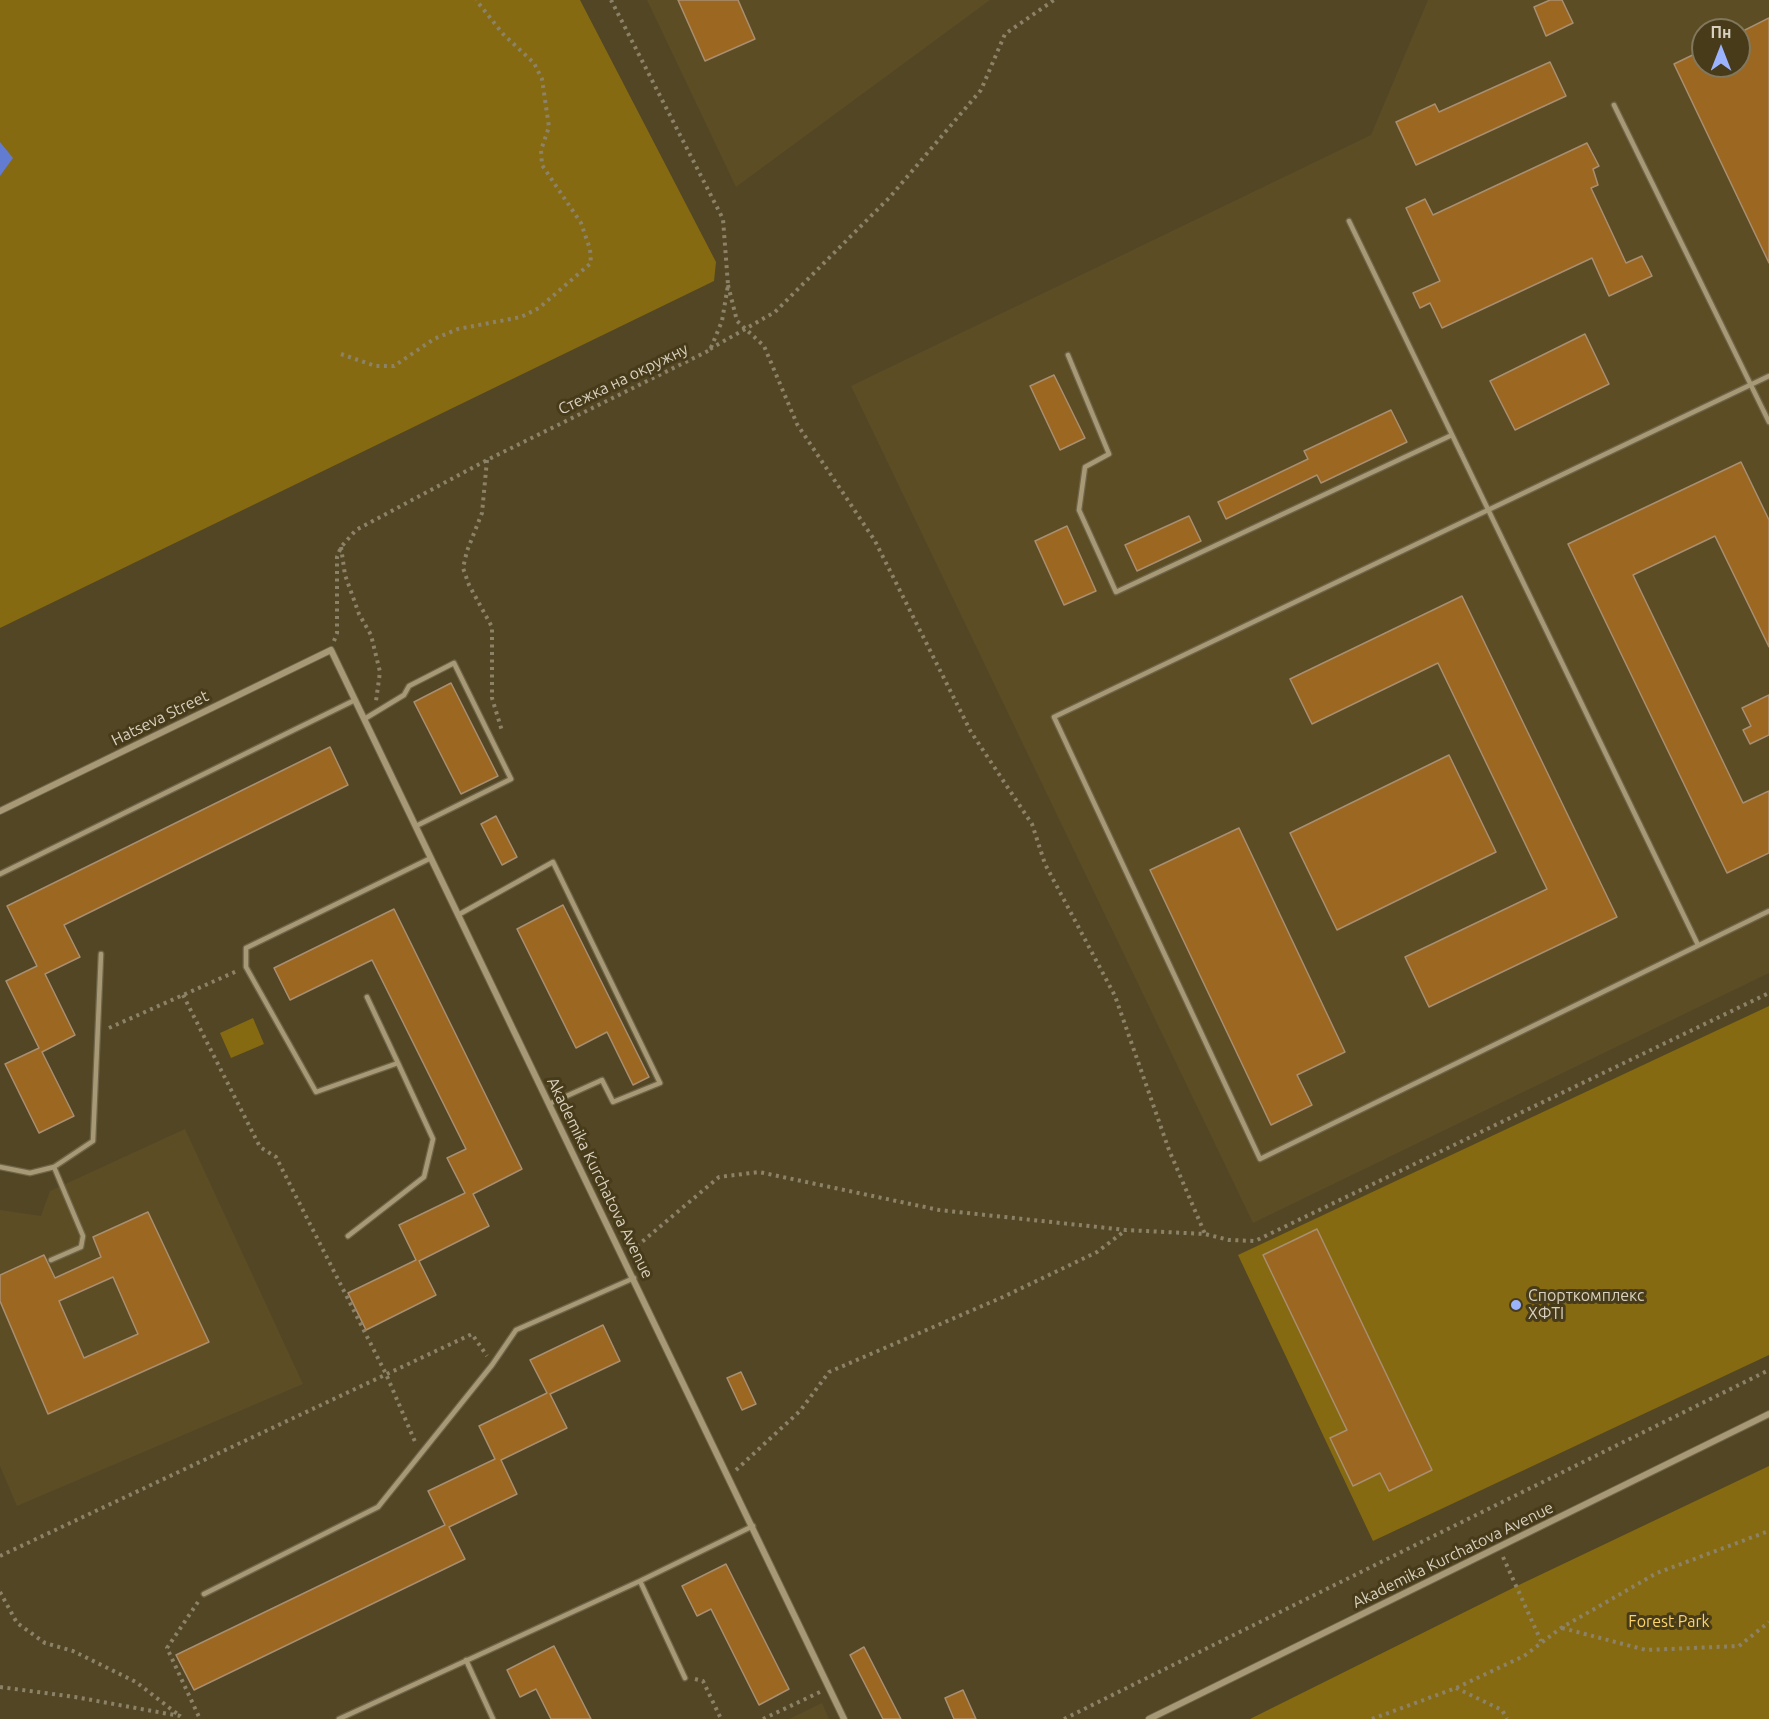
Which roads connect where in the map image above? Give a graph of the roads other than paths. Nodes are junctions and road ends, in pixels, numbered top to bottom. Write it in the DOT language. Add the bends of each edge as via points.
graph roads {
  1 [pos="1614,105"];
  2 [pos="1349,221"];
  3 [pos="1068,355"];
  4 [pos="1769,376"];
  5 [pos="1750,385"];
  6 [pos="1769,422"];
  7 [pos="1452,435"];
  8 [pos="1488,510"];
  9 [pos="331,650"];
  10 [pos="355,700"];
  11 [pos="366,718"];
  12 [pos="0,811"];
  13 [pos="416,826"];
  14 [pos="431,858"];
  15 [pos="0,874"];
  16 [pos="1769,911"];
  17 [pos="458,915"];
  18 [pos="1698,945"];
  19 [pos="101,954"];
  20 [pos="367,997"];
  21 [pos="398,1063"];
  22 [pos="549,1104"];
  23 [pos="0,1167"];
  24 [pos="54,1167"];
  25 [pos="348,1236"];
  26 [pos="51,1260"];
  27 [pos="634,1278"];
  28 [pos="1769,1414"];
  29 [pos="753,1526"];
  30 [pos="640,1581"];
  31 [pos="204,1594"];
  32 [pos="466,1660"];
  33 [pos="685,1678"];
  34 [pos="339,1719"];
  35 [pos="493,1719"];
  36 [pos="844,1719"];
  37 [pos="1149,1719"];
  1 -- 5 [label="lane"];
  2 -- 7 [label="lane"];
  3 -- 7 [label="lane" via="1109,454 1085,467 1079,510 1116,592"];
  4 -- 5 [label="lane"];
  5 -- 6 [label="lane"];
  5 -- 8 [label="lane"];
  7 -- 8 [label="lane"];
  8 -- 18 [label="lane"];
  8 -- 18 [label="lane" via="1054,717 1260,1159"];
  9 -- 10 [label="street, Akademika Kurchatova Avenue"];
  9 -- 12 [label="street, Hatseva Street"];
  10 -- 11 [label="street, Akademika Kurchatova Avenue"];
  10 -- 15 [label="lane"];
  11 -- 13 [label="street, Akademika Kurchatova Avenue"];
  11 -- 13 [label="lane" via="404,695 409,686 454,663 511,779"];
  13 -- 14 [label="street, Akademika Kurchatova Avenue"];
  14 -- 17 [label="street, Akademika Kurchatova Avenue"];
  14 -- 21 [label="lane" via="246,948 246,967 316,1092"];
  16 -- 18 [label="lane"];
  17 -- 22 [label="street, Akademika Kurchatova Avenue"];
  17 -- 22 [label="lane" via="553,862 660,1083 613,1102 602,1080"];
  19 -- 24 [label="lane" via="93,1142"];
  20 -- 21 [label="lane"];
  21 -- 25 [label="lane" via="433,1139 424,1177"];
  22 -- 27 [label="street, Akademika Kurchatova Avenue"];
  23 -- 24 [label="lane" via="30,1173"];
  24 -- 26 [label="lane" via="83,1236 81,1247"];
  27 -- 29 [label="street, Akademika Kurchatova Avenue"];
  27 -- 31 [label="lane" via="516,1330 378,1507"];
  28 -- 37 [label="street, Akademika Kurchatova Avenue"];
  29 -- 30 [label="lane"];
  29 -- 36 [label="street, Akademika Kurchatova Avenue"];
  30 -- 32 [label="lane"];
  30 -- 33 [label="lane"];
  32 -- 34 [label="lane"];
  32 -- 35 [label="lane"];
}
